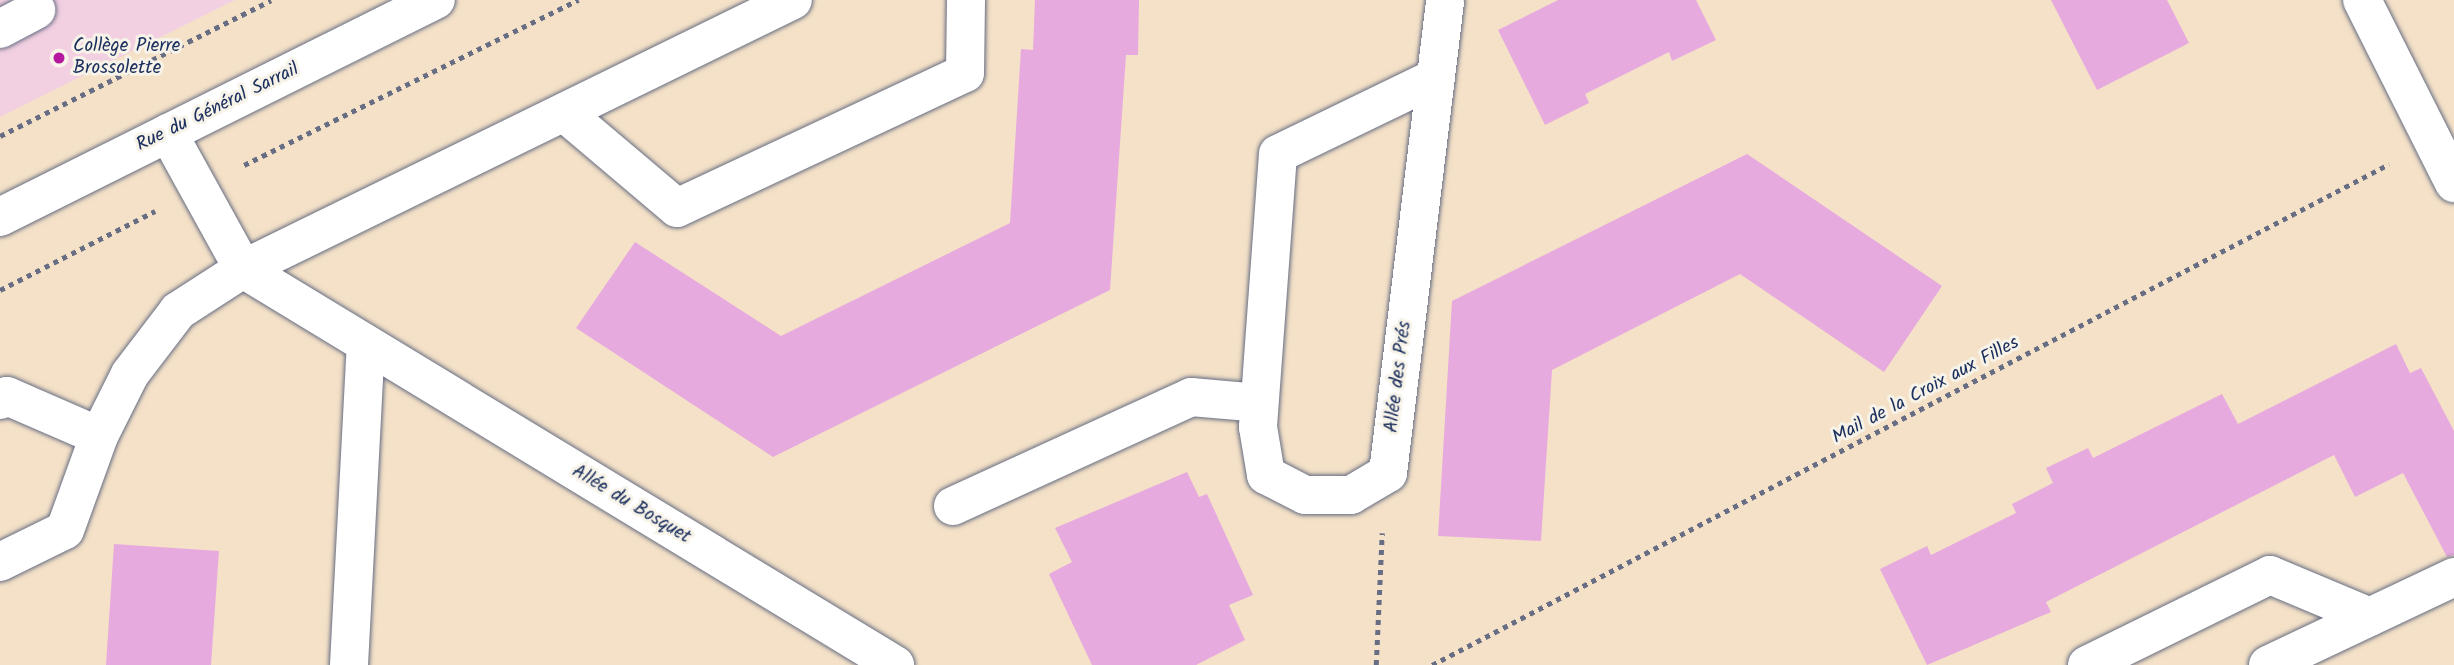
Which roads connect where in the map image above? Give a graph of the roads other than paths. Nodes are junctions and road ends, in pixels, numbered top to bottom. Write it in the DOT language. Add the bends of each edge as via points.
graph roads {
  1 [pos="436,0"];
  2 [pos="793,0"];
  3 [pos="967,0"];
  4 [pos="1445,0"];
  5 [pos="2362,0"];
  6 [pos="36,10"];
  7 [pos="0,29"];
  8 [pos="1435,78"];
  9 [pos="567,115"];
  10 [pos="168,133"];
  11 [pos="2454,183"];
  12 [pos="0,217"];
  13 [pos="243,269"];
  14 [pos="366,344"];
  15 [pos="0,400"];
  16 [pos="1259,403"];
  17 [pos="99,436"];
  18 [pos="953,506"];
  19 [pos="0,562"];
  20 [pos="2454,577"];
  21 [pos="2370,617"];
  22 [pos="349,665"];
  23 [pos="895,665"];
  24 [pos="2087,665"];
  25 [pos="2268,665"];
  1 -- 10 [label="street, Rue du Général Sarrail"];
  2 -- 9 [label="street"];
  3 -- 9 [label="street" via="965,73 677,208"];
  4 -- 8 [label="street, Allée des Prés"];
  5 -- 11 [label="street"];
  6 -- 7 [label="street"];
  8 -- 16 [label="street" via="1278,154"];
  8 -- 16 [label="street, Allée des Prés" via="1388,473 1351,495 1306,495 1266,475"];
  9 -- 13 [label="street"];
  10 -- 12 [label="street, Rue du Général Sarrail"];
  10 -- 13 [label="street, Allée du Bosquet"];
  13 -- 14 [label="street, Allée du Bosquet"];
  13 -- 17 [label="street" via="178,311 130,374"];
  14 -- 22 [label="street"];
  14 -- 23 [label="street, Allée du Bosquet"];
  15 -- 17 [label="street" via="7,396"];
  16 -- 18 [label="street" via="1191,397"];
  17 -- 19 [label="street" via="65,530"];
  20 -- 21 [label="street"];
  21 -- 24 [label="street" via="2270,575"];
  21 -- 25 [label="street"];
}
